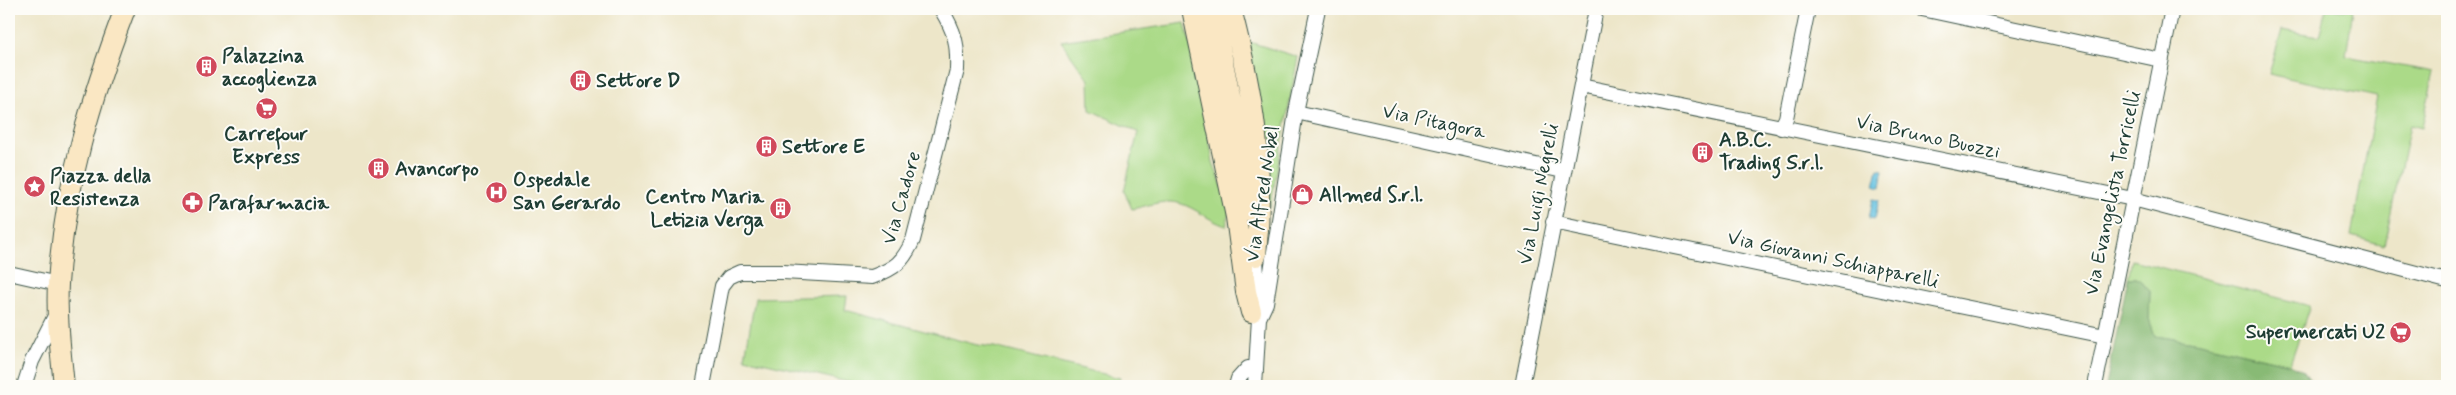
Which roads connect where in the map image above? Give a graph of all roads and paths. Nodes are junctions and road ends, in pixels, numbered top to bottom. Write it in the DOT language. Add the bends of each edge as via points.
graph roads {
  1 [pos="126,9"];
  2 [pos="941,9"];
  3 [pos="1192,9"];
  4 [pos="1212,9"];
  5 [pos="1231,9"];
  6 [pos="1318,9"];
  7 [pos="1596,9"];
  8 [pos="1808,9"];
  9 [pos="1922,9"];
  10 [pos="2172,9"];
  11 [pos="2161,60"];
  12 [pos="1581,86"];
  13 [pos="1296,112"];
  14 [pos="1781,128"];
  15 [pos="1564,171"];
  16 [pos="1243,175"];
  17 [pos="2133,199"];
  18 [pos="1553,222"];
  19 [pos="1256,256"];
  20 [pos="9,273"];
  21 [pos="2447,281"];
  22 [pos="58,284"];
  23 [pos="58,308"];
  24 [pos="1255,315"];
  25 [pos="2105,336"];
  26 [pos="32,361"];
  27 [pos="61,362"];
  28 [pos="1248,368"];
  29 [pos="24,386"];
  30 [pos="64,386"];
  31 [pos="703,386"];
  32 [pos="1236,386"];
  33 [pos="1246,386"];
  34 [pos="1255,386"];
  35 [pos="1522,386"];
  36 [pos="2095,386"];
  1 -- 22 [label="street" via="94,94 80,143 67,208"];
  2 -- 31 [label="street, Via Cadore" via="958,44 957,70 913,240 903,261 872,277 740,272 729,277 722,286"];
  3 -- 24 [label="street" via="1236,217 1246,292"];
  4 -- 16 [label="street" via="1228,81"];
  5 -- 19 [label="street" via="1250,88 1258,140 1260,207"];
  6 -- 13 [label="street, Via Alfred Nobel"];
  7 -- 12 [label="street, Via Luigi Negrelli"];
  8 -- 14 [label="street" via="1786,118"];
  9 -- 11 [label="street"];
  10 -- 11 [label="street, Via Evangelista Torricelli"];
  11 -- 17 [label="street, Via Evangelista Torricelli"];
  12 -- 14 [label="street, Via Bruno Buozzi"];
  12 -- 15 [label="street, Via Luigi Negrelli"];
  13 -- 15 [label="street, Via Pitagora"];
  13 -- 24 [label="street, Via Alfred Nobel" via="1266,303"];
  14 -- 17 [label="street, Via Bruno Buozzi"];
  15 -- 18 [label="street, Via Luigi Negrelli"];
  16 -- 19 [label="street"];
  16 -- 24 [label="street"];
  17 -- 21 [label="street, Via Bruno Buozzi"];
  17 -- 25 [label="street, Via Evangelista Torricelli"];
  18 -- 25 [label="street, Via Giovanni Schiapparelli"];
  18 -- 35 [label="street, Via Luigi Negrelli"];
  19 -- 24 [label="street"];
  20 -- 22 [label="street"];
  22 -- 23 [label="street"];
  23 -- 26 [label="street"];
  23 -- 27 [label="street"];
  24 -- 28 [label="street, Via Alfred Nobel"];
  24 -- 34 [label="street, Via Alfred Nobel"];
  25 -- 36 [label="street, Via Evangelista Torricelli"];
  26 -- 27 [label="street" via="45,356"];
  26 -- 29 [label="street"];
  27 -- 30 [label="street"];
  28 -- 32 [label="street" via="1238,378"];
  28 -- 33 [label="street, Via Alfred Nobel"];
}
